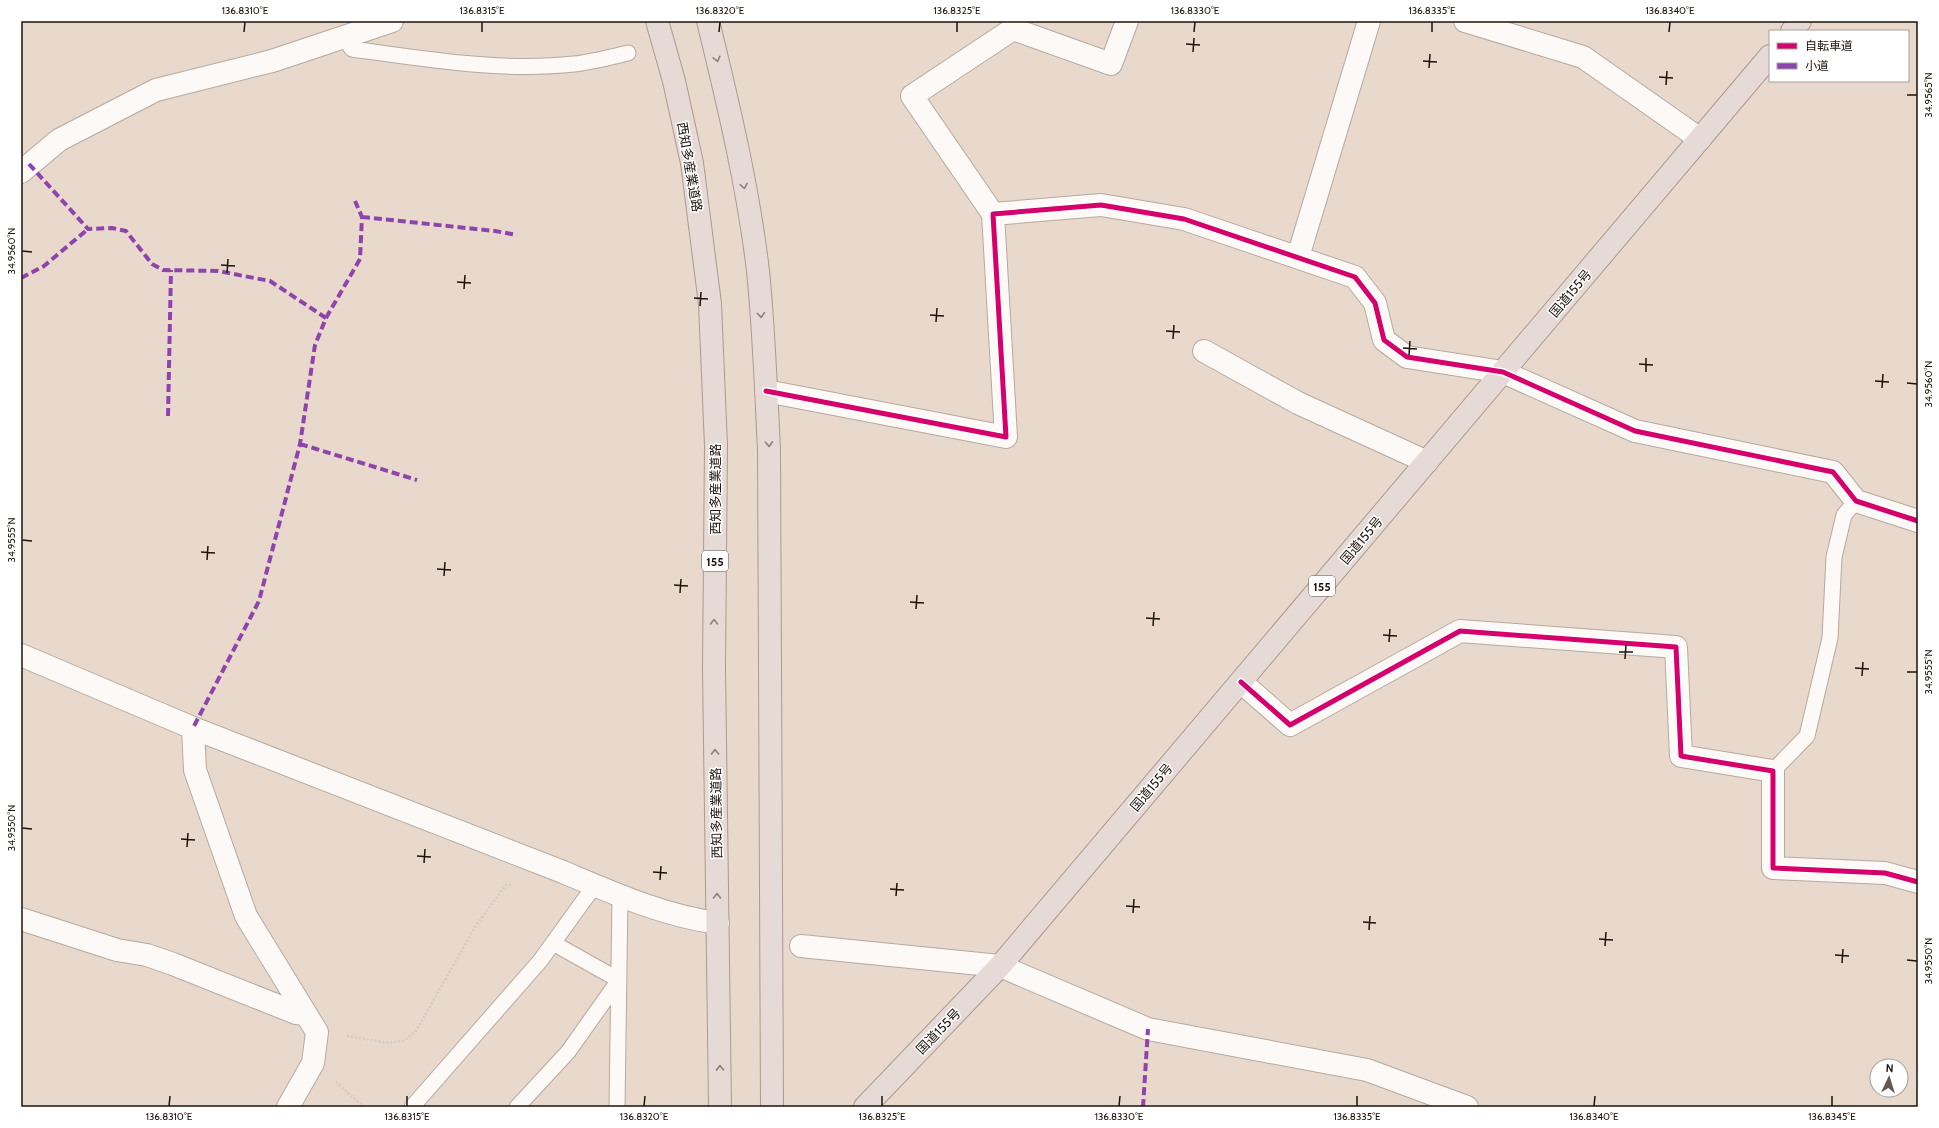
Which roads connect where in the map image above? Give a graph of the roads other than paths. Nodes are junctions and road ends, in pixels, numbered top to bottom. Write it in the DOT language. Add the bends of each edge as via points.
graph roads {
  1 [pos="392,21"];
  2 [pos="657,21"];
  3 [pos="708,21"];
  4 [pos="1127,21"];
  5 [pos="1369,21"];
  6 [pos="1465,21"];
  7 [pos="1800,21"];
  8 [pos="1793,30"];
  9 [pos="344,37"];
  10 [pos="628,53"];
  11 [pos="1769,57"];
  12 [pos="1700,139"];
  13 [pos="21,172"];
  14 [pos="993,214"];
  15 [pos="1298,257"];
  16 [pos="1204,351"];
  17 [pos="1503,372"];
  18 [pos="766,390"];
  19 [pos="1427,462"];
  20 [pos="1856,501"];
  21 [pos="1918,521"];
  22 [pos="21,655"];
  23 [pos="1241,682"];
  24 [pos="193,728"];
  25 [pos="1773,771"];
  26 [pos="1918,882"];
  27 [pos="594,885"];
  28 [pos="620,896"];
  29 [pos="21,919"];
  30 [pos="718,923"];
  31 [pos="553,943"];
  32 [pos="801,946"];
  33 [pos="1000,966"];
  34 [pos="619,980"];
  35 [pos="312,1023"];
  36 [pos="288,1107"];
  37 [pos="412,1107"];
  38 [pos="517,1107"];
  39 [pos="617,1107"];
  40 [pos="720,1107"];
  41 [pos="772,1107"];
  42 [pos="865,1107"];
  43 [pos="1467,1107"];
  1 -- 9 [label="street"];
  30 -- 2 [label="highway, 西知多産業道路 / 155, one-way" via="714,668 716,446 710,304 692,163 674,81"];
  3 -- 18 [label="highway, one-way" via="735,132 758,270"];
  4 -- 14 [label="street" via="1111,64 1013,29 912,96"];
  5 -- 15 [label="street"];
  6 -- 12 [label="street" via="1582,57"];
  7 -- 8 [label="highway"];
  9 -- 10 [label="lane" via="352,49 446,61 514,66 574,64"];
  9 -- 13 [label="street" via="272,61 156,90 59,140"];
  11 -- 12 [label="highway, 国道155号 / 155"];
  12 -- 17 [label="highway, 国道155号 / 155"];
  14 -- 15 [label="street" via="1101,204 1184,219"];
  14 -- 18 [label="street" via="1006,437"];
  15 -- 17 [label="street" via="1355,277 1375,303 1384,340 1407,358"];
  16 -- 19 [label="street" via="1298,403"];
  17 -- 19 [label="highway, 国道155号 / 155"];
  17 -- 20 [label="street" via="1635,431 1833,472"];
  18 -- 41 [label="highway, one-way" via="769,450"];
  19 -- 23 [label="highway, 国道155号 / 155"];
  20 -- 21 [label="street"];
  20 -- 25 [label="lane" via="1844,515 1834,557 1830,638 1807,736"];
  22 -- 24 [label="street"];
  23 -- 25 [label="street" via="1290,726 1460,631 1676,647 1681,756"];
  23 -- 33 [label="highway, 国道155号 / 155"];
  24 -- 27 [label="street"];
  24 -- 35 [label="street" via="195,770 246,916"];
  25 -- 26 [label="street" via="1773,868 1885,873"];
  27 -- 28 [label="street"];
  27 -- 31 [label="lane"];
  28 -- 30 [label="street" via="690,920"];
  28 -- 34 [label="lane"];
  29 -- 35 [label="street" via="117,950 147,955 173,964 296,1013"];
  40 -- 30 [label="highway, 西知多産業道路 / 155, one-way"];
  31 -- 34 [label="lane"];
  31 -- 37 [label="lane" via="540,962"];
  32 -- 33 [label="street"];
  33 -- 42 [label="highway, 国道155号 / 155"];
  33 -- 43 [label="street" via="1148,1029 1367,1070"];
  34 -- 38 [label="lane" via="568,1052"];
  34 -- 39 [label="lane"];
  35 -- 36 [label="street" via="313,1063"];
}
